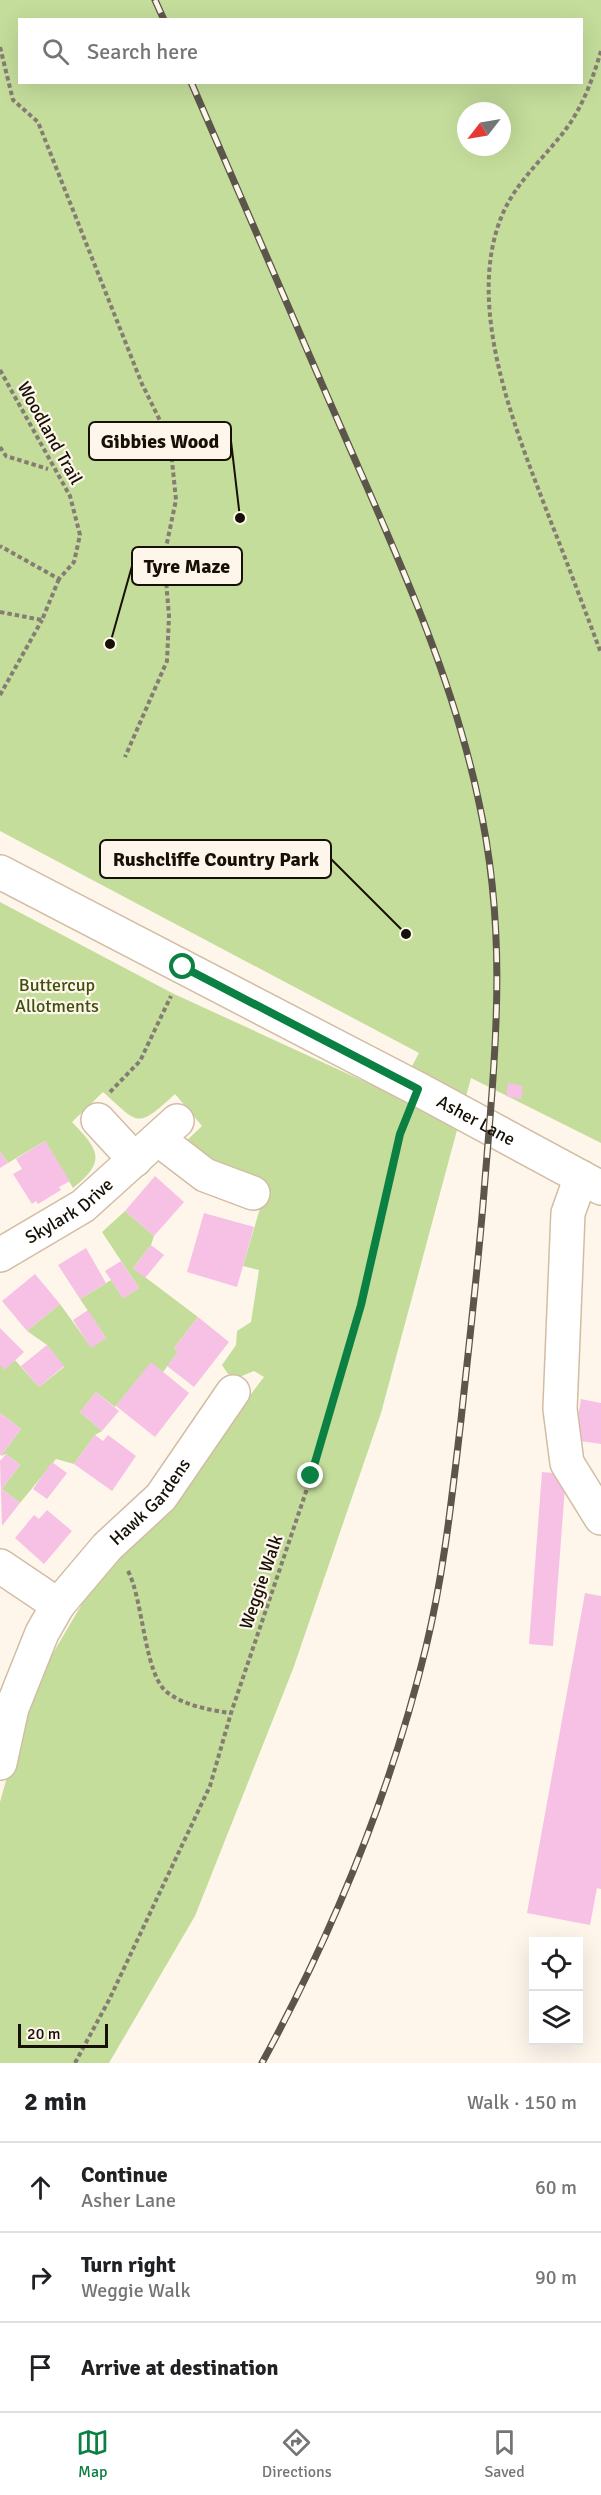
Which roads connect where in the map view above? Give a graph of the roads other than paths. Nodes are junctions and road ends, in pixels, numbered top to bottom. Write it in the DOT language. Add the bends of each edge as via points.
graph roads {
  1 [pos="0,872"];
  2 [pos="98,1120"];
  3 [pos="157,1140"];
  4 [pos="591,1183"];
  5 [pos="253,1194"];
  6 [pos="0,1255"];
  7 [pos="233,1392"];
  8 [pos="601,1518"];
  9 [pos="0,1566"];
  10 [pos="58,1605"];
  11 [pos="0,1763"];
  1 -- 4 [label="street, Asher Lane"];
  2 -- 3 [label="street"];
  3 -- 5 [label="street" via="205,1175"];
  3 -- 6 [label="street, Skylark Drive" via="74,1213"];
  4 -- 8 [label="street" via="568,1213 560,1409 567,1463"];
  7 -- 10 [label="street, Hawk Gardens" via="161,1497 107,1549"];
  9 -- 10 [label="street"];
  10 -- 11 [label="street, Hawk Gardens" via="42,1633 12,1708"];
}
